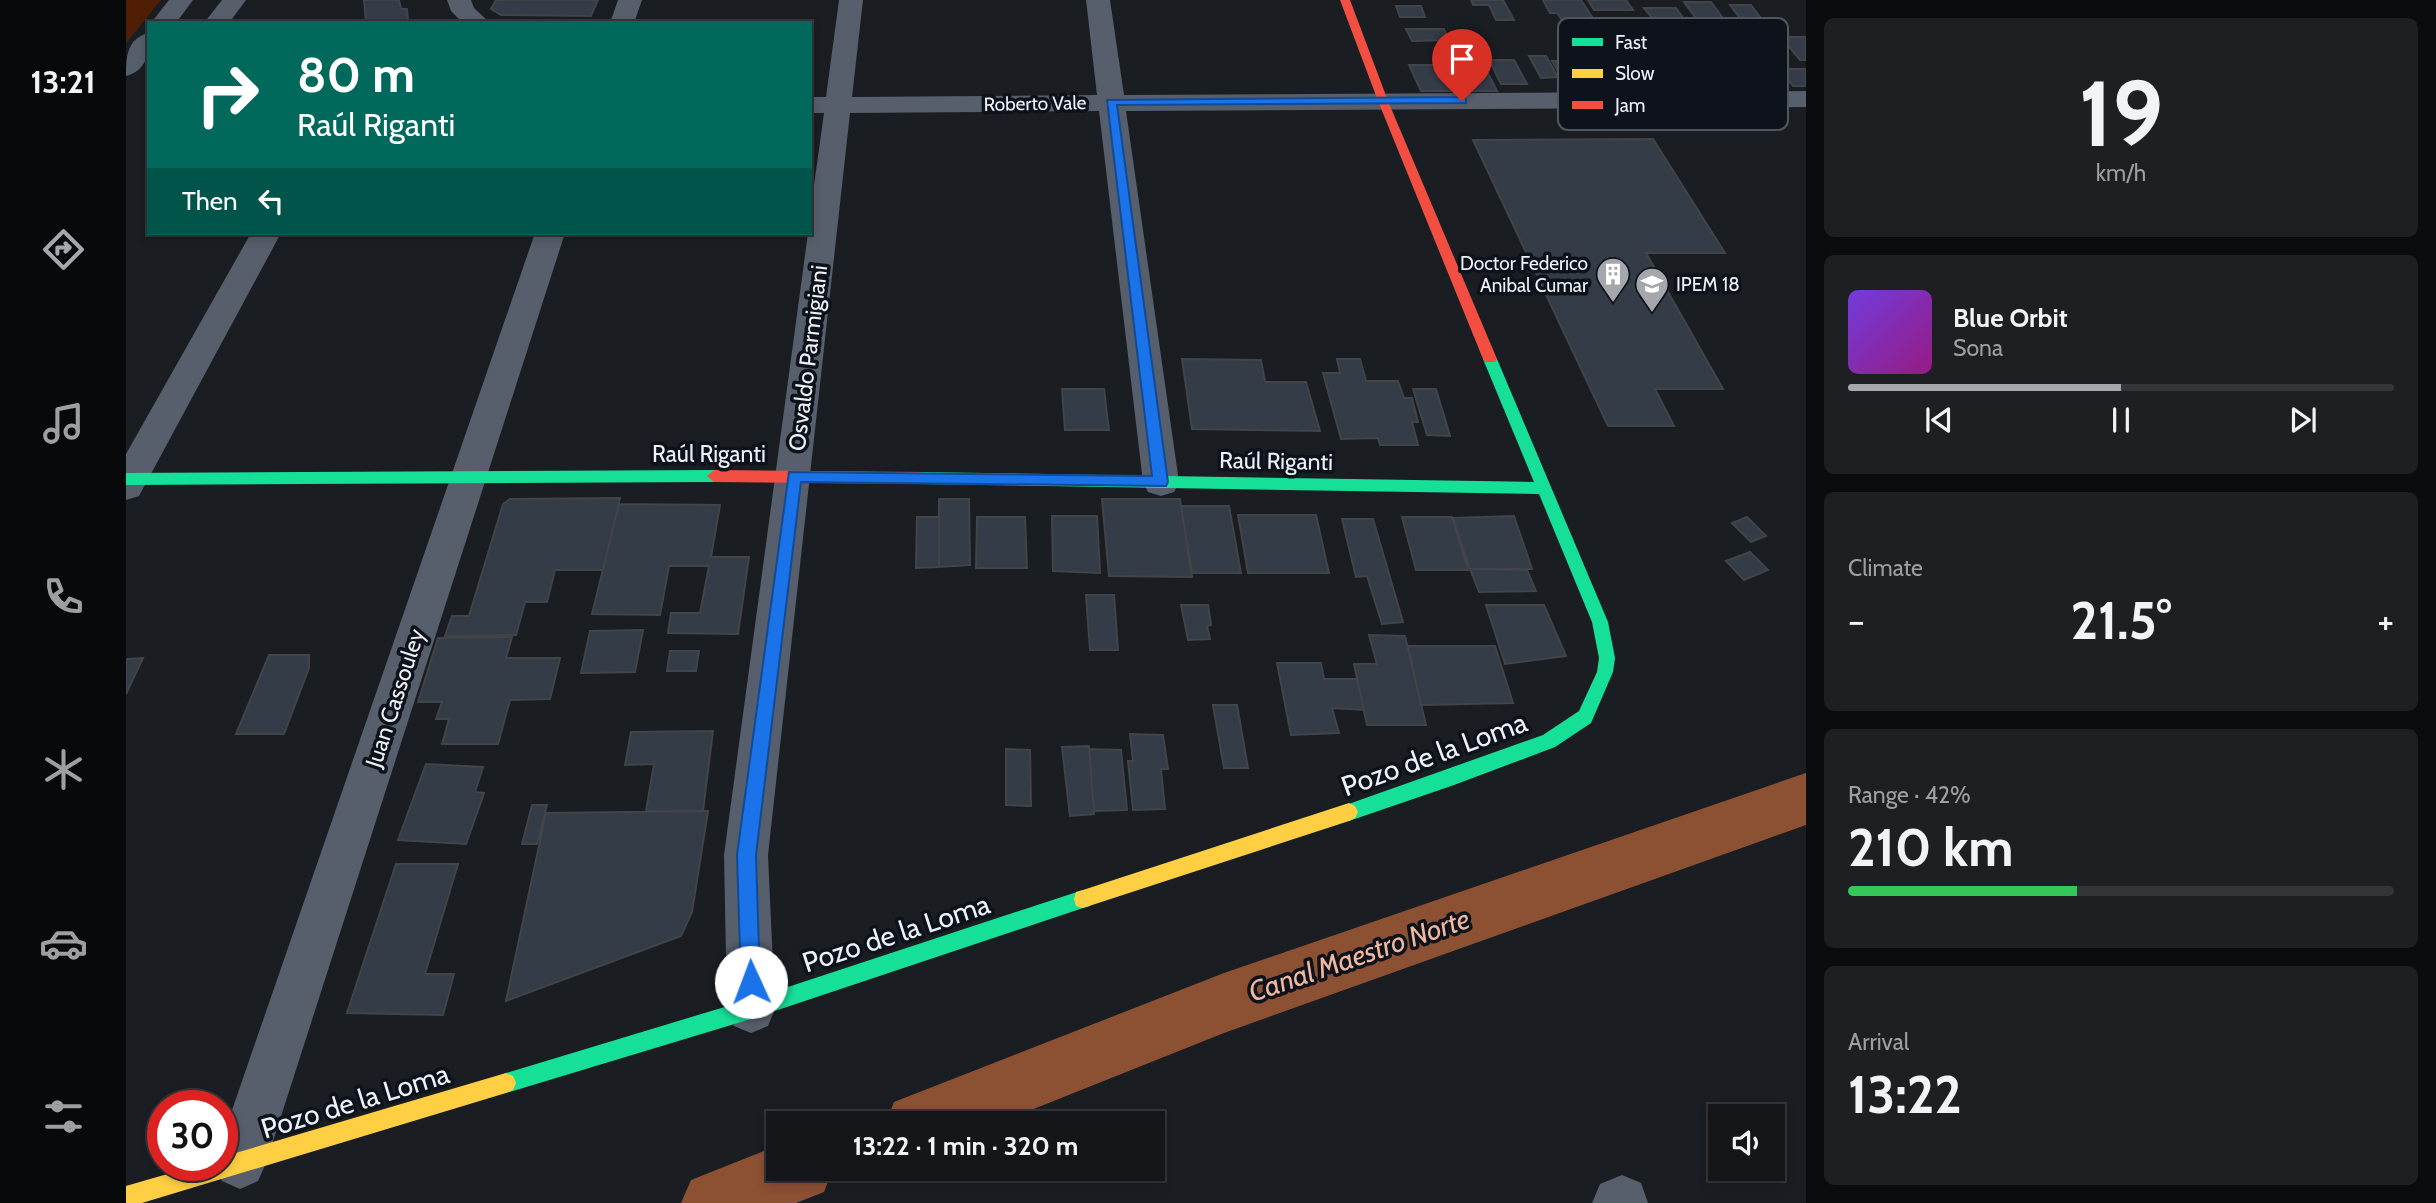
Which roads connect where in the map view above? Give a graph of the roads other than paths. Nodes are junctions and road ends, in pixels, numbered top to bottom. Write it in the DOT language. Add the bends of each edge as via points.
graph roads {
  1 [pos="181,0"];
  2 [pos="233,0"];
  3 [pos="459,0"];
  4 [pos="630,0"];
  5 [pos="852,0"];
  6 [pos="1098,0"];
  7 [pos="1345,0"];
  8 [pos="165,21"];
  9 [pos="217,21"];
  10 [pos="476,21"];
  11 [pos="623,21"];
  12 [pos="147,42"];
  13 [pos="126,68"];
  14 [pos="1788,99"];
  15 [pos="1806,99"];
  16 [pos="1558,100"];
  17 [pos="1382,101"];
  18 [pos="1111,102"];
  19 [pos="825,105"];
  20 [pos="265,235"];
  21 [pos="549,235"];
  22 [pos="794,476"];
  23 [pos="468,478"];
  24 [pos="127,481"];
  25 [pos="1161,482"];
  26 [pos="1544,488"];
  27 [pos="751,1009"];
  28 [pos="240,1163"];
  29 [pos="126,1197"];
  1 -- 8 [label="street"];
  2 -- 9 [label="street"];
  3 -- 10 [label="street" via="463,11"];
  4 -- 11 [label="street"];
  5 -- 19 [label="street, Osvaldo Parmigiani"];
  6 -- 18 [label="street"];
  7 -- 17 [label="street"];
  12 -- 13 [label="street"];
  14 -- 15 [label="street, Roberto Vale"];
  16 -- 17 [label="street, Roberto Vale"];
  17 -- 18 [label="street, Roberto Vale"];
  17 -- 26 [label="street"];
  18 -- 19 [label="street, Roberto Vale"];
  18 -- 25 [label="street"];
  19 -- 22 [label="street, Osvaldo Parmigiani"];
  20 -- 24 [label="street"];
  21 -- 23 [label="street, Juan Cassouley"];
  22 -- 23 [label="street, Raúl Riganti"];
  22 -- 25 [label="street, Raúl Riganti"];
  22 -- 27 [label="street, Osvaldo Parmigiani" via="746,855"];
  23 -- 24 [label="street, Raúl Riganti"];
  23 -- 28 [label="street, Juan Cassouley"];
  25 -- 26 [label="street, Raúl Riganti"];
  26 -- 27 [label="street, Pozo de la Loma" via="1600,622 1607,657 1585,717 1549,741 1454,777"];
  27 -- 28 [label="street, Pozo de la Loma"];
  28 -- 29 [label="street, Pozo de la Loma"];
}
